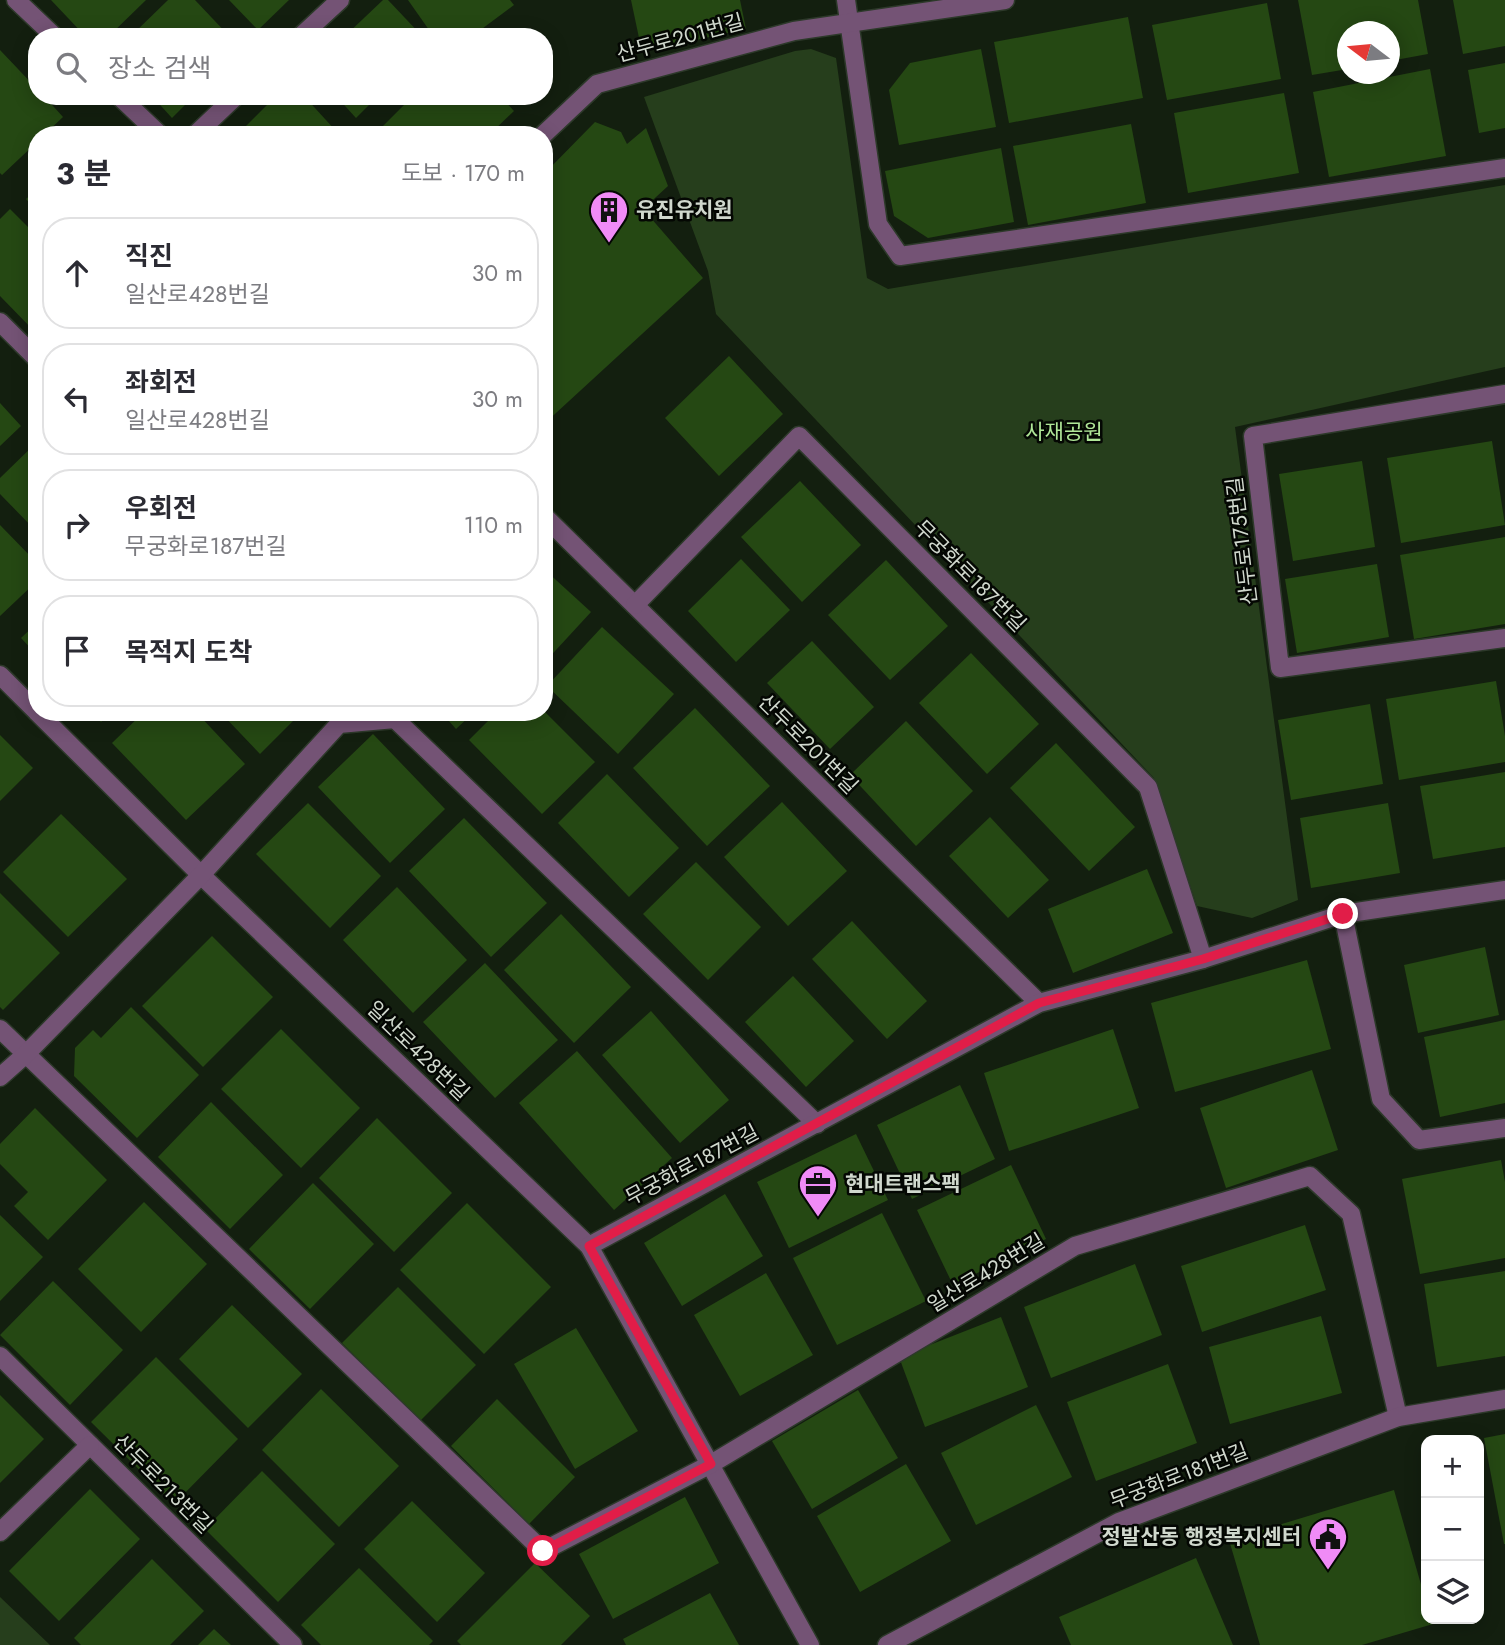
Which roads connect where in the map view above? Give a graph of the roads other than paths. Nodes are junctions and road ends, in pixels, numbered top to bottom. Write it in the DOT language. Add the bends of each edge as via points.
graph roads {
  1 [pos="16,0"];
  2 [pos="340,0"];
  3 [pos="846,0"];
  4 [pos="1005,0"];
  5 [pos="849,24"];
  6 [pos="46,28"];
  7 [pos="310,28"];
  8 [pos="128,105"];
  9 [pos="227,105"];
  10 [pos="151,126"];
  11 [pos="204,126"];
  12 [pos="553,126"];
  13 [pos="1505,168"];
  14 [pos="0,322"];
  15 [pos="28,350"];
  16 [pos="1505,394"];
  17 [pos="553,525"];
  18 [pos="635,605"];
  19 [pos="1505,638"];
  20 [pos="0,675"];
  21 [pos="28,703"];
  22 [pos="46,721"];
  23 [pos="373,721"];
  24 [pos="397,721"];
  25 [pos="201,875"];
  26 [pos="1505,890"];
  27 [pos="1343,914"];
  28 [pos="1203,959"];
  29 [pos="1039,1003"];
  30 [pos="0,1029"];
  31 [pos="26,1054"];
  32 [pos="0,1077"];
  33 [pos="817,1124"];
  34 [pos="1505,1128"];
  35 [pos="589,1246"];
  36 [pos="0,1356"];
  37 [pos="1505,1399"];
  38 [pos="1398,1416"];
  39 [pos="90,1445"];
  40 [pos="711,1464"];
  41 [pos="0,1532"];
  42 [pos="293,1645"];
  43 [pos="810,1645"];
  44 [pos="887,1645"];
  1 -- 6 [label="street"];
  2 -- 7 [label="street"];
  3 -- 5 [label="street"];
  4 -- 5 [label="street"];
  5 -- 12 [label="street, 산두로201번길" via="794,31 597,84"];
  5 -- 13 [label="street" via="878,224 900,257"];
  8 -- 10 [label="street"];
  9 -- 11 [label="street"];
  14 -- 15 [label="street"];
  16 -- 19 [label="street, 산두로175번길" via="1253,436 1280,668"];
  17 -- 18 [label="street, 산두로201번길"];
  18 -- 28 [label="street, 무궁화로187번길" via="799,436 1148,787"];
  18 -- 29 [label="street, 산두로201번길"];
  20 -- 21 [label="street, 일산로428번길"];
  22 -- 25 [label="street, 일산로428번길"];
  23 -- 25 [label="street" via="339,724"];
  24 -- 33 [label="street"];
  25 -- 31 [label="street"];
  25 -- 35 [label="street, 일산로428번길"];
  26 -- 27 [label="street, 무궁화로187번길"];
  27 -- 28 [label="street, 무궁화로187번길"];
  27 -- 34 [label="street" via="1381,1099 1419,1140"];
  28 -- 29 [label="street, 무궁화로187번길"];
  29 -- 33 [label="street, 무궁화로187번길"];
  30 -- 31 [label="street, 일산로428번길"];
  31 -- 32 [label="street"];
  31 -- 40 [label="street, 일산로428번길" via="543,1551"];
  33 -- 35 [label="street, 무궁화로187번길"];
  35 -- 40 [label="street, 일산로428번길"];
  36 -- 39 [label="street, 산두로213번길"];
  37 -- 38 [label="street, 무궁화로181번길"];
  38 -- 40 [label="street, 일산로428번길" via="1350,1214 1310,1176 1075,1246"];
  38 -- 44 [label="street, 무궁화로181번길" via="1119,1522"];
  39 -- 41 [label="street"];
  39 -- 42 [label="street, 산두로213번길"];
  40 -- 43 [label="street, 일산로428번길"];
}
